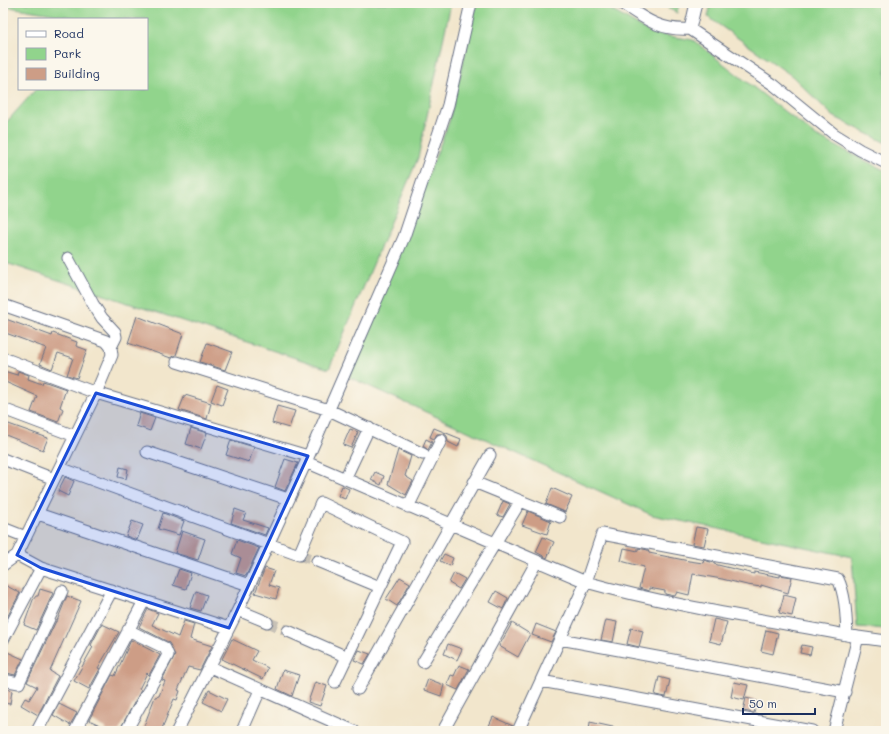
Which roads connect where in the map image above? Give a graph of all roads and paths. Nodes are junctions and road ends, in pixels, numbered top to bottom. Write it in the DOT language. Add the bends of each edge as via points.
graph roads {
  1 [pos="471,3"];
  2 [pos="621,3"];
  3 [pos="696,3"];
  4 [pos="690,29"];
  5 [pos="886,163"];
  6 [pos="68,258"];
  7 [pos="3,305"];
  8 [pos="112,347"];
  9 [pos="3,358"];
  10 [pos="177,362"];
  11 [pos="96,393"];
  12 [pos="3,409"];
  13 [pos="329,410"];
  14 [pos="369,428"];
  15 [pos="75,436"];
  16 [pos="441,440"];
  17 [pos="147,452"];
  18 [pos="423,454"];
  19 [pos="490,455"];
  20 [pos="3,459"];
  21 [pos="307,459"];
  22 [pos="60,468"];
  23 [pos="54,479"];
  24 [pos="345,480"];
  25 [pos="474,482"];
  26 [pos="288,499"];
  27 [pos="520,502"];
  28 [pos="408,507"];
  29 [pos="38,514"];
  30 [pos="560,517"];
  31 [pos="451,526"];
  32 [pos="3,528"];
  33 [pos="26,537"];
  34 [pos="268,544"];
  35 [pos="495,544"];
  36 [pos="17,555"];
  37 [pos="537,561"];
  38 [pos="317,562"];
  39 [pos="3,565"];
  40 [pos="41,568"];
  41 [pos="586,582"];
  42 [pos="248,585"];
  43 [pos="380,587"];
  44 [pos="112,590"];
  45 [pos="62,591"];
  46 [pos="144,601"];
  47 [pos="238,610"];
  48 [pos="267,622"];
  49 [pos="229,628"];
  50 [pos="128,630"];
  51 [pos="288,631"];
  52 [pos="852,636"];
  53 [pos="560,639"];
  54 [pos="3,640"];
  55 [pos="886,641"];
  56 [pos="347,657"];
  57 [pos="423,662"];
  58 [pos="210,667"];
  59 [pos="3,680"];
  60 [pos="541,681"];
  61 [pos="334,682"];
  62 [pos="358,688"];
  63 [pos="260,690"];
  64 [pos="845,692"];
  65 [pos="37,731"];
  66 [pos="75,731"];
  67 [pos="126,731"];
  68 [pos="177,731"];
  69 [pos="242,731"];
  70 [pos="354,731"];
  71 [pos="443,731"];
  72 [pos="518,731"];
  73 [pos="812,731"];
  74 [pos="834,731"];
  1 -- 13 [label="street" via="448,105 404,237"];
  2 -- 4 [label="street" via="659,26 675,30"];
  3 -- 4 [label="street"];
  4 -- 5 [label="street" via="774,85 834,134"];
  6 -- 8 [label="street" via="93,304 115,332"];
  7 -- 8 [label="street" via="106,341"];
  8 -- 11 [label="street" via="112,355"];
  9 -- 11 [label="street"];
  10 -- 13 [label="street"];
  11 -- 15 [label="street"];
  11 -- 21 [label="street"];
  12 -- 15 [label="street"];
  13 -- 14 [label="street"];
  13 -- 21 [label="street"];
  14 -- 18 [label="street"];
  14 -- 24 [label="street"];
  15 -- 22 [label="street"];
  16 -- 28 [label="street"];
  17 -- 26 [label="street"];
  19 -- 25 [label="street"];
  20 -- 23 [label="street"];
  21 -- 24 [label="street"];
  21 -- 26 [label="street"];
  22 -- 23 [label="street"];
  22 -- 34 [label="street"];
  23 -- 29 [label="street"];
  24 -- 28 [label="street"];
  25 -- 27 [label="street"];
  25 -- 31 [label="street"];
  26 -- 34 [label="street"];
  27 -- 30 [label="street"];
  27 -- 35 [label="street"];
  28 -- 31 [label="street"];
  29 -- 33 [label="street"];
  29 -- 42 [label="street"];
  31 -- 35 [label="street"];
  31 -- 62 [label="street"];
  32 -- 33 [label="street"];
  33 -- 36 [label="street"];
  34 -- 42 [label="street"];
  34 -- 43 [label="street" via="299,555 321,503 402,542"];
  35 -- 37 [label="street"];
  35 -- 57 [label="street"];
  36 -- 39 [label="street"];
  36 -- 40 [label="street"];
  37 -- 41 [label="street"];
  37 -- 71 [label="street"];
  38 -- 43 [label="street"];
  40 -- 44 [label="street"];
  40 -- 54 [label="street"];
  41 -- 52 [label="street" via="618,591"];
  41 -- 52 [label="street" via="602,534 838,579 842,586"];
  41 -- 53 [label="street"];
  42 -- 47 [label="street"];
  43 -- 56 [label="street"];
  44 -- 46 [label="street"];
  44 -- 65 [label="street"];
  45 -- 59 [label="street" via="19,683"];
  46 -- 49 [label="street"];
  46 -- 50 [label="street"];
  47 -- 48 [label="street"];
  47 -- 49 [label="street"];
  49 -- 58 [label="street"];
  50 -- 66 [label="street"];
  50 -- 67 [label="street" via="165,648 168,656"];
  51 -- 56 [label="street"];
  52 -- 55 [label="street"];
  52 -- 64 [label="street"];
  53 -- 60 [label="street"];
  53 -- 64 [label="street"];
  56 -- 61 [label="street"];
  58 -- 63 [label="street"];
  58 -- 68 [label="street"];
  60 -- 72 [label="street"];
  60 -- 73 [label="street"];
  63 -- 69 [label="street"];
  63 -- 70 [label="street"];
  64 -- 74 [label="street"];
}
